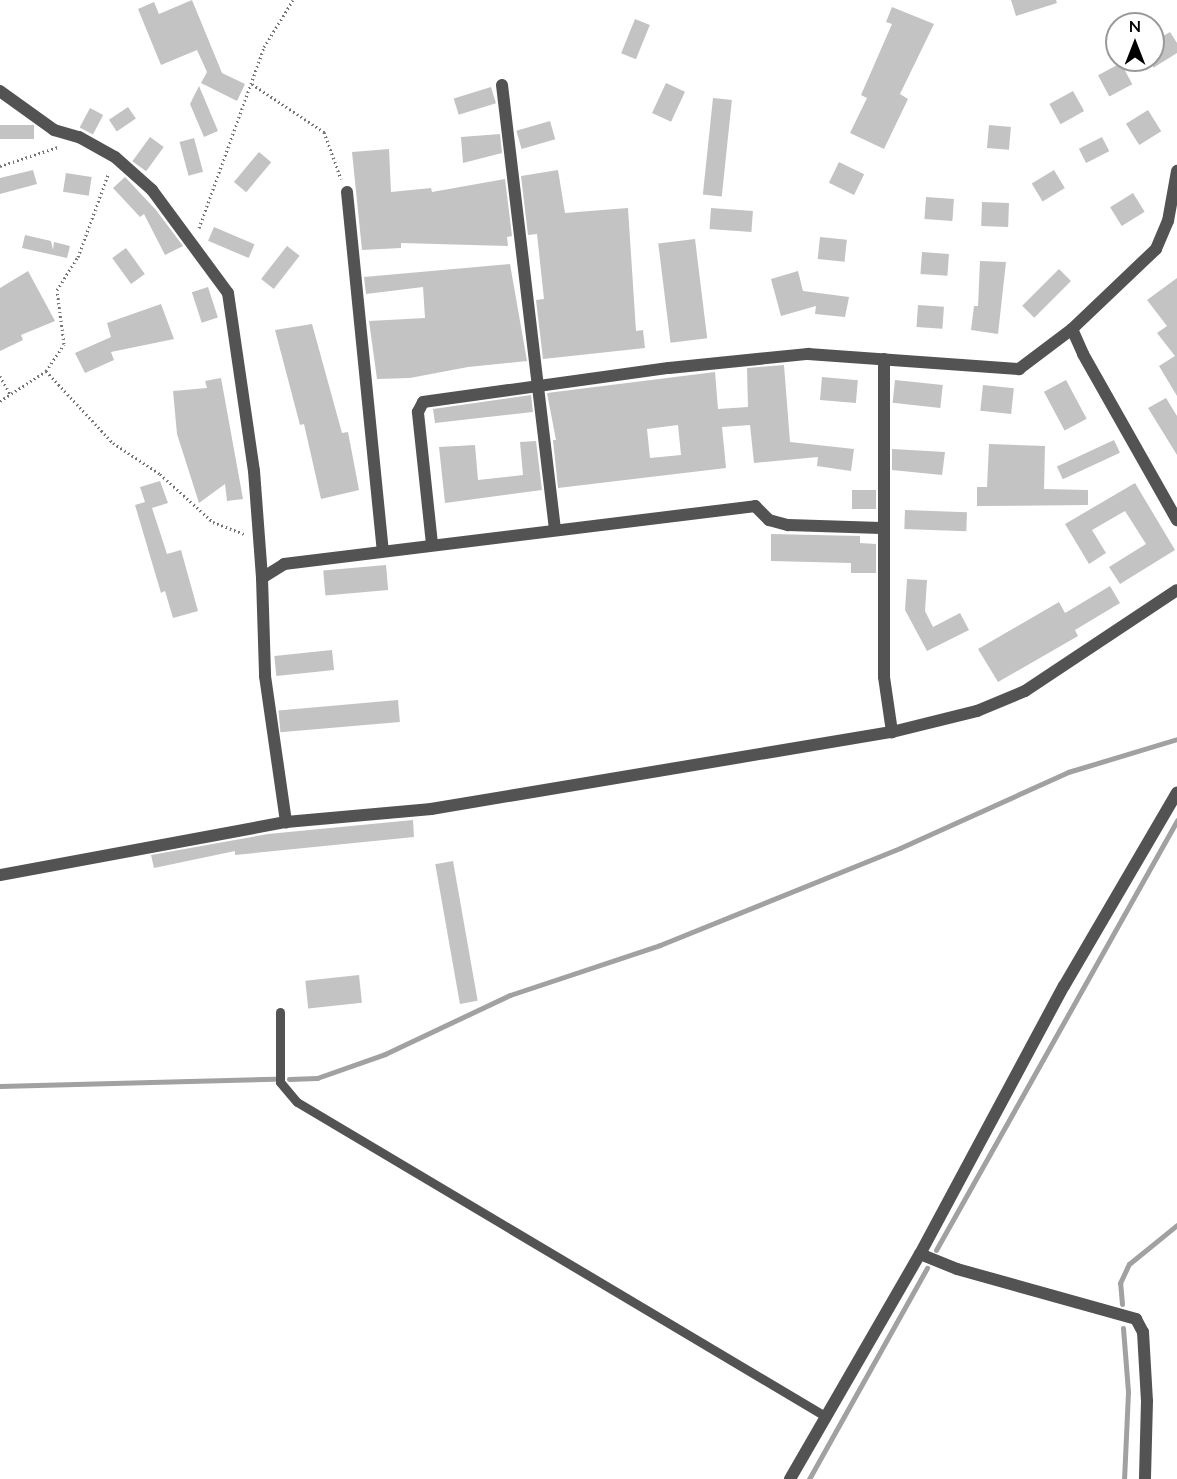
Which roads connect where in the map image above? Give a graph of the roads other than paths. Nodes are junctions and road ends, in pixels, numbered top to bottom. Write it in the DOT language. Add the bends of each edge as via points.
graph roads {
  1 [pos="502,85"];
  2 [pos="0,91"];
  3 [pos="1177,171"];
  4 [pos="347,192"];
  5 [pos="1072,329"];
  6 [pos="884,359"];
  7 [pos="538,386"];
  8 [pos="1177,520"];
  9 [pos="881,528"];
  10 [pos="555,529"];
  11 [pos="432,544"];
  12 [pos="383,550"];
  13 [pos="262,578"];
  14 [pos="1177,590"];
  15 [pos="892,732"];
  16 [pos="1177,793"];
  17 [pos="286,822"];
  18 [pos="0,875"];
  19 [pos="280,1012"];
  20 [pos="920,1254"];
  21 [pos="825,1416"];
  22 [pos="790,1479"];
  23 [pos="1145,1479"];
  1 -- 7 [label="street"];
  2 -- 13 [label="street" via="54,130 79,137 115,157 152,190 228,293"];
  3 -- 5 [label="street" via="1168,221 1156,249"];
  4 -- 12 [label="street"];
  5 -- 6 [label="street" via="1019,369"];
  5 -- 8 [label="street"];
  6 -- 7 [label="street" via="808,354 747,358"];
  6 -- 9 [label="street"];
  7 -- 10 [label="street"];
  7 -- 11 [label="street" via="423,402 418,412"];
  9 -- 10 [label="street" via="788,525 770,520 755,506"];
  9 -- 15 [label="street" via="884,677"];
  10 -- 11 [label="street"];
  11 -- 12 [label="street"];
  12 -- 13 [label="street" via="284,564"];
  13 -- 17 [label="street" via="265,676"];
  14 -- 15 [label="street" via="1025,691 977,711"];
  15 -- 17 [label="street" via="431,809"];
  16 -- 20 [label="street" via="1064,986"];
  17 -- 18 [label="street"];
  19 -- 21 [label="lane" via="280,1082 297,1102"];
  20 -- 21 [label="street"];
  20 -- 23 [label="street" via="957,1269 1136,1319 1143,1332 1147,1401"];
  21 -- 22 [label="street"];
}
